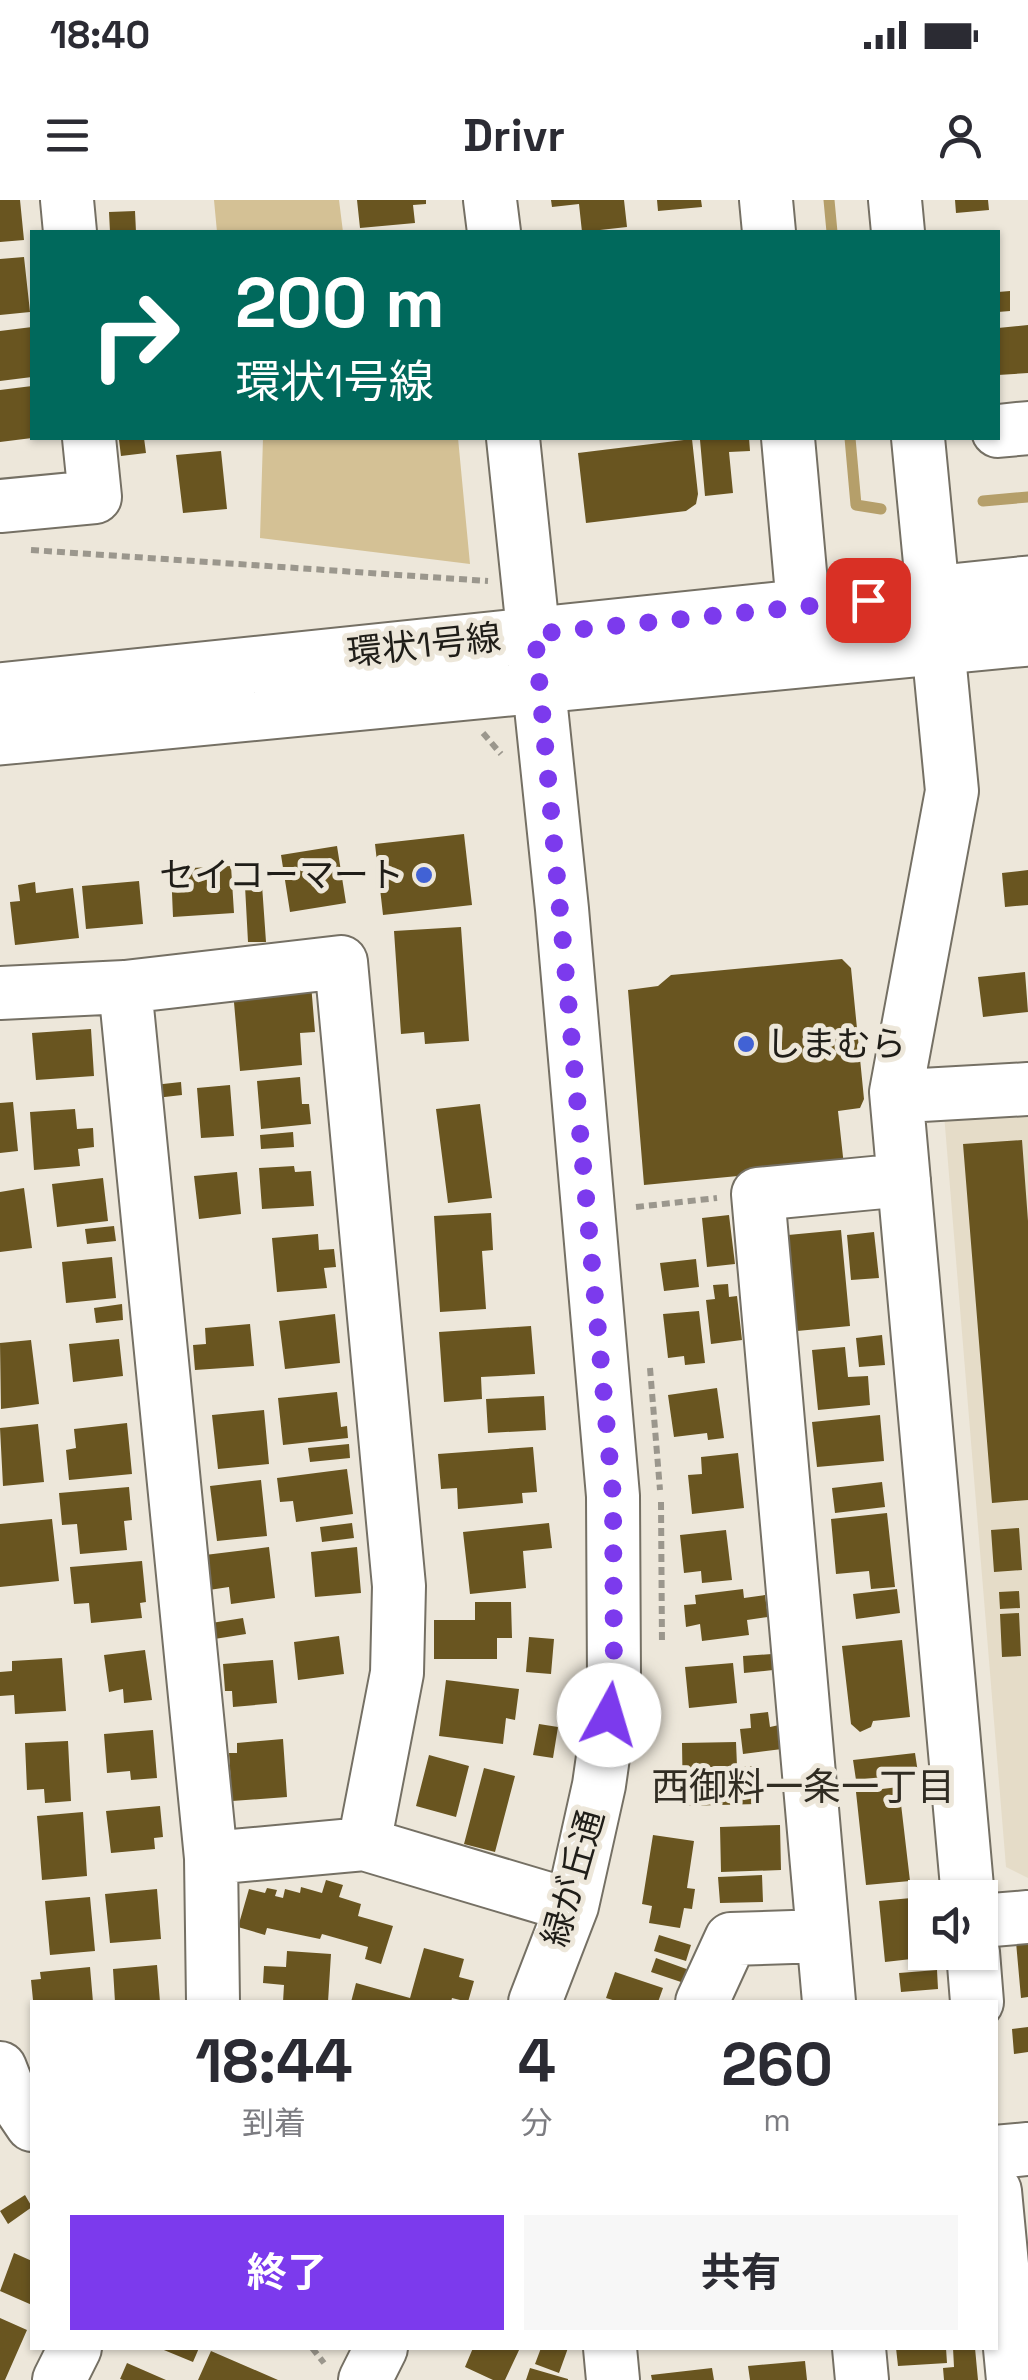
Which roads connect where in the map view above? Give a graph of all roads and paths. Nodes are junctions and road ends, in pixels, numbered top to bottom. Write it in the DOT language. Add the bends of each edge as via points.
graph roads {
  1 [pos="66,200"];
  2 [pos="490,200"];
  3 [pos="766,200"];
  4 [pos="896,200"];
  5 [pos="70,230"];
  6 [pos="494,230"];
  7 [pos="769,230"];
  8 [pos="898,230"];
  9 [pos="1028,428"];
  10 [pos="1000,431"];
  11 [pos="89,440"];
  12 [pos="514,440"];
  13 [pos="788,440"];
  14 [pos="924,440"];
  15 [pos="10,528"];
  16 [pos="1028,584"];
  17 [pos="477,592"];
  18 [pos="936,620"];
  19 [pos="806,633"];
  20 [pos="1028,638"];
  21 [pos="537,659"];
  22 [pos="0,690"];
  23 [pos="0,737"];
  24 [pos="490,740"];
  25 [pos="503,756"];
  26 [pos="124,987"];
  27 [pos="0,993"];
  28 [pos="1028,1089"];
  29 [pos="896,1092"];
  30 [pos="904,1180"];
  31 [pos="758,1194"];
  32 [pos="636,1207"];
  33 [pos="364,1844"];
  34 [pos="210,1858"];
  35 [pos="966,1880"];
  36 [pos="572,1906"];
  37 [pos="1028,1917"];
  38 [pos="998,1920"];
  39 [pos="823,1936"];
  40 [pos="974,1970"];
  41 [pos="213,2000"];
  42 [pos="536,2000"];
  43 [pos="703,2000"];
  44 [pos="829,2000"];
  45 [pos="977,2000"];
  46 [pos="0,2068"];
  47 [pos="30,2122"];
  48 [pos="1028,2150"];
  49 [pos="998,2152"];
  50 [pos="998,2200"];
  51 [pos="1014,2246"];
  52 [pos="1018,2314"];
  53 [pos="74,2350"];
  54 [pos="315,2350"];
  55 [pos="377,2350"];
  56 [pos="610,2350"];
  57 [pos="860,2350"];
  58 [pos="345,2372"];
  59 [pos="59,2380"];
  60 [pos="613,2380"];
  61 [pos="862,2380"];
  62 [pos="1013,2380"];
  1 -- 5 [label="street"];
  2 -- 6 [label="street"];
  3 -- 7 [label="street"];
  4 -- 8 [label="street"];
  9 -- 10 [label="street"];
  11 -- 15 [label="street" via="95,498"];
  12 -- 21 [label="street, 緑が丘通"];
  13 -- 19 [label="street"];
  14 -- 18 [label="street"];
  15 -- 17 [label="path" via="483,581"];
  16 -- 18 [label="main road, 環状1号線"];
  18 -- 19 [label="main road, 環状1号線"];
  18 -- 20 [label="main road, 環状1号線"];
  18 -- 29 [label="street" via="952,791"];
  19 -- 21 [label="main road, 環状1号線"];
  21 -- 22 [label="main road, 環状1号線"];
  21 -- 23 [label="main road, 環状1号線"];
  21 -- 36 [label="street, 緑が丘通" via="613,1496 614,1680"];
  24 -- 25 [label="path"];
  26 -- 27 [label="street"];
  26 -- 33 [label="street" via="341,962 399,1586 397,1673"];
  26 -- 34 [label="street"];
  28 -- 29 [label="street"];
  29 -- 30 [label="street"];
  30 -- 31 [label="street"];
  30 -- 35 [label="street"];
  31 -- 32 [label="path"];
  31 -- 39 [label="street"];
  33 -- 34 [label="street"];
  33 -- 36 [label="street"];
  34 -- 41 [label="street"];
  36 -- 42 [label="street, 緑が丘通"];
  37 -- 38 [label="street"];
  39 -- 43 [label="street" via="731,1939"];
  39 -- 44 [label="street"];
  40 -- 45 [label="street"];
  46 -- 47 [label="street"];
  48 -- 49 [label="street"];
  50 -- 51 [label="street"];
  51 -- 52 [label="street"];
  52 -- 62 [label="street"];
  53 -- 59 [label="street"];
  54 -- 58 [label="path"];
  55 -- 58 [label="street"];
  56 -- 60 [label="street"];
  57 -- 61 [label="street"];
}
